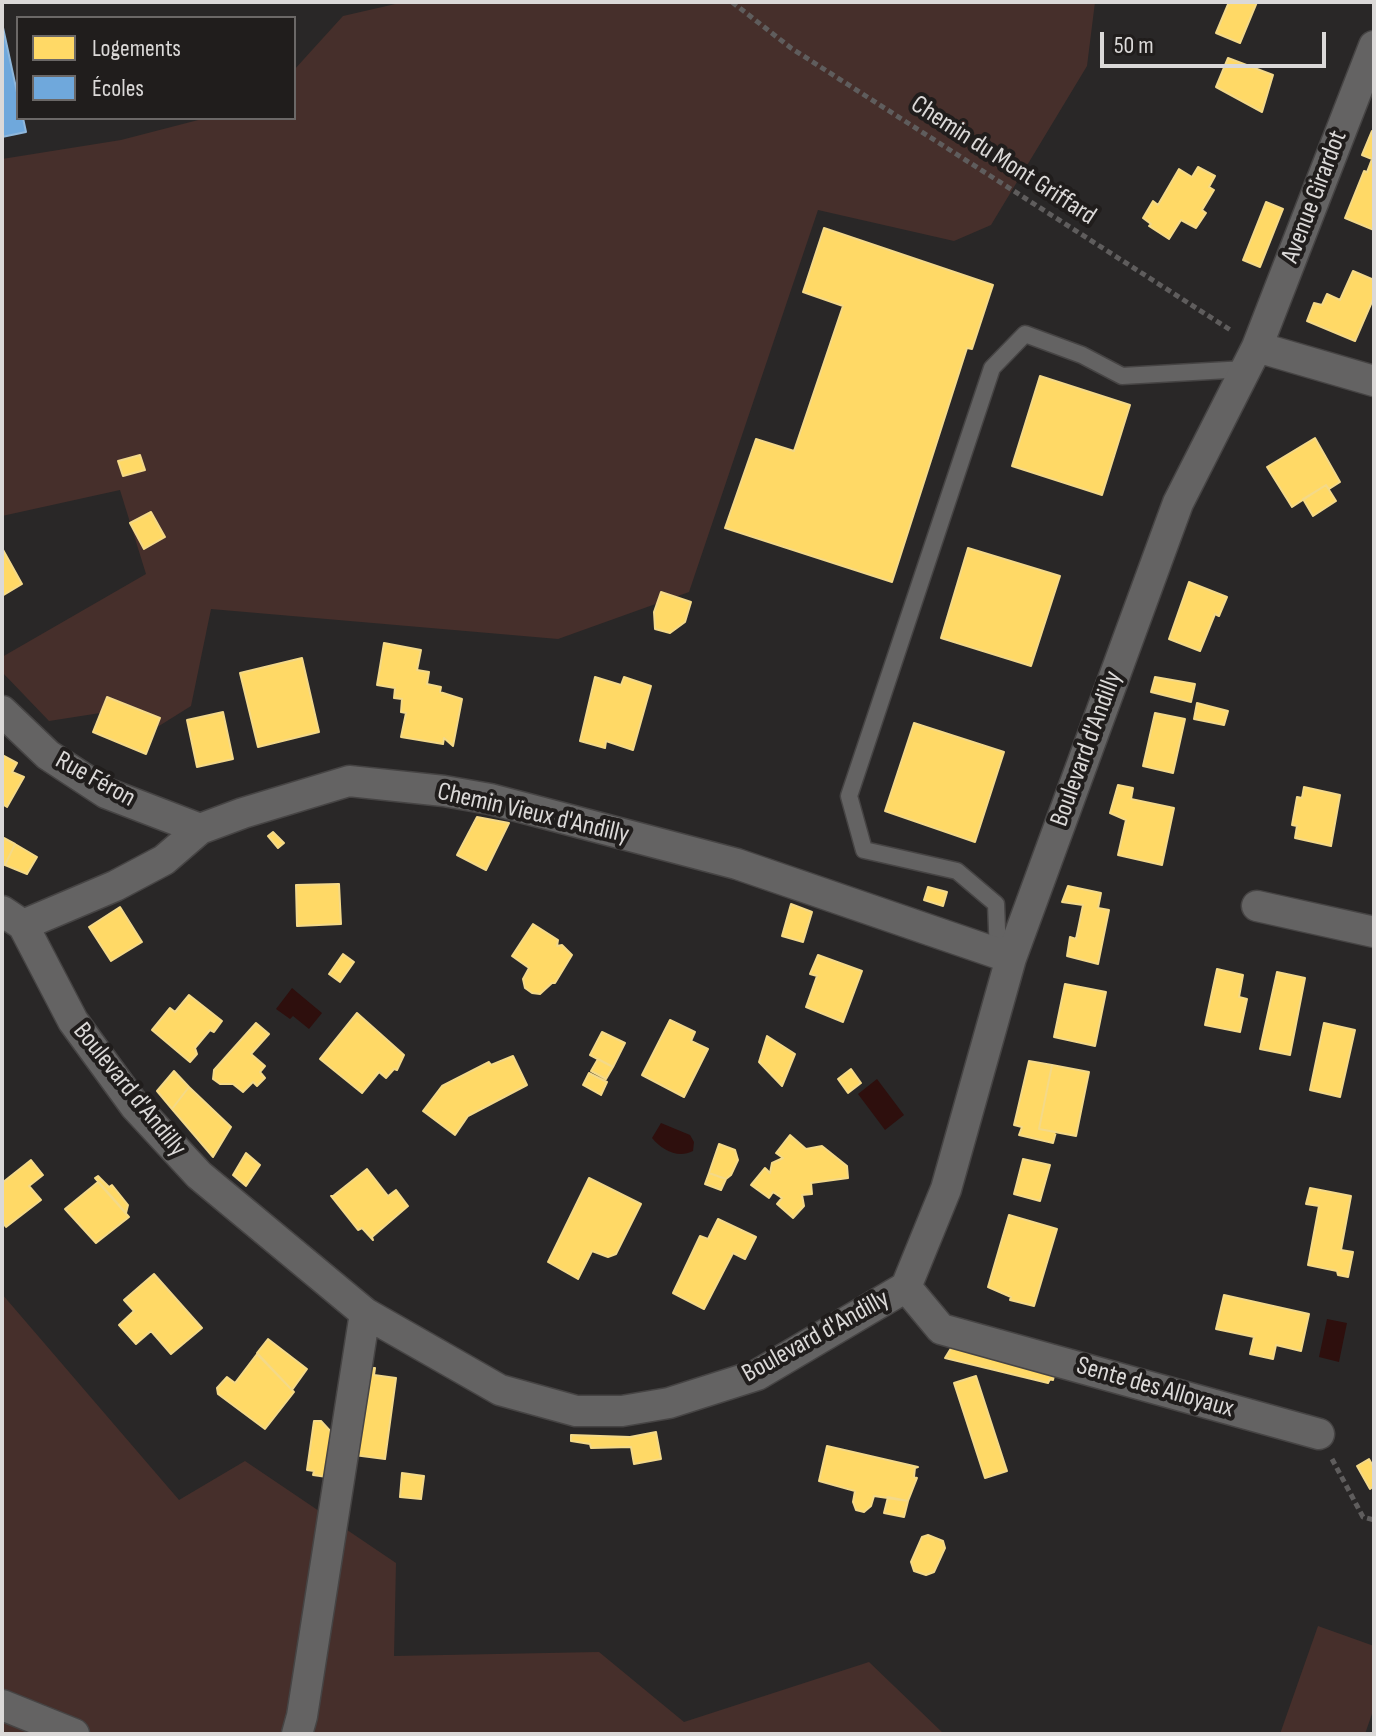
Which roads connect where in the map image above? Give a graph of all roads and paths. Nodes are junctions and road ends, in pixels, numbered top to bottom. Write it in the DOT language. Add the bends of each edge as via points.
graph roads {
  1 [pos="732,2"];
  2 [pos="1374,46"];
  3 [pos="1252,358"];
  4 [pos="1374,381"];
  5 [pos="2,711"];
  6 [pos="200,829"];
  7 [pos="1257,906"];
  8 [pos="12,918"];
  9 [pos="1374,932"];
  10 [pos="1004,956"];
  11 [pos="906,1287"];
  12 [pos="365,1313"];
  13 [pos="1319,1434"];
  14 [pos="1374,1520"];
  15 [pos="2,1705"];
  16 [pos="74,1734"];
  17 [pos="297,1734"];
  1 -- 3 [label="path, Chemin du Mont Griffard" via="791,48"];
  2 -- 3 [label="street, Avenue Girardot"];
  3 -- 4 [label="street"];
  3 -- 10 [label="street, Boulevard d'Andilly" via="1178,503"];
  3 -- 10 [label="lane" via="1122,376 1025,334 992,368 849,796 864,850 957,871 996,904"];
  5 -- 6 [label="street, Rue Féron" via="48,755 106,793"];
  6 -- 8 [label="street, Chemin Vieux d'Andilly" via="164,860 115,886"];
  6 -- 10 [label="street, Chemin Vieux d'Andilly" via="349,781 444,791 737,864"];
  7 -- 9 [label="street"];
  8 -- 12 [label="street, Boulevard d'Andilly" via="73,1021 135,1106 199,1175"];
  10 -- 11 [label="street, Boulevard d'Andilly" via="946,1189"];
  11 -- 12 [label="street, Boulevard d'Andilly" via="757,1375 669,1403 622,1411 576,1411 500,1390"];
  11 -- 13 [label="street, Sente des Alloyaux" via="941,1329"];
  12 -- 17 [label="street"];
  13 -- 14 [label="path" via="1363,1517"];
  15 -- 16 [label="street"];
}
